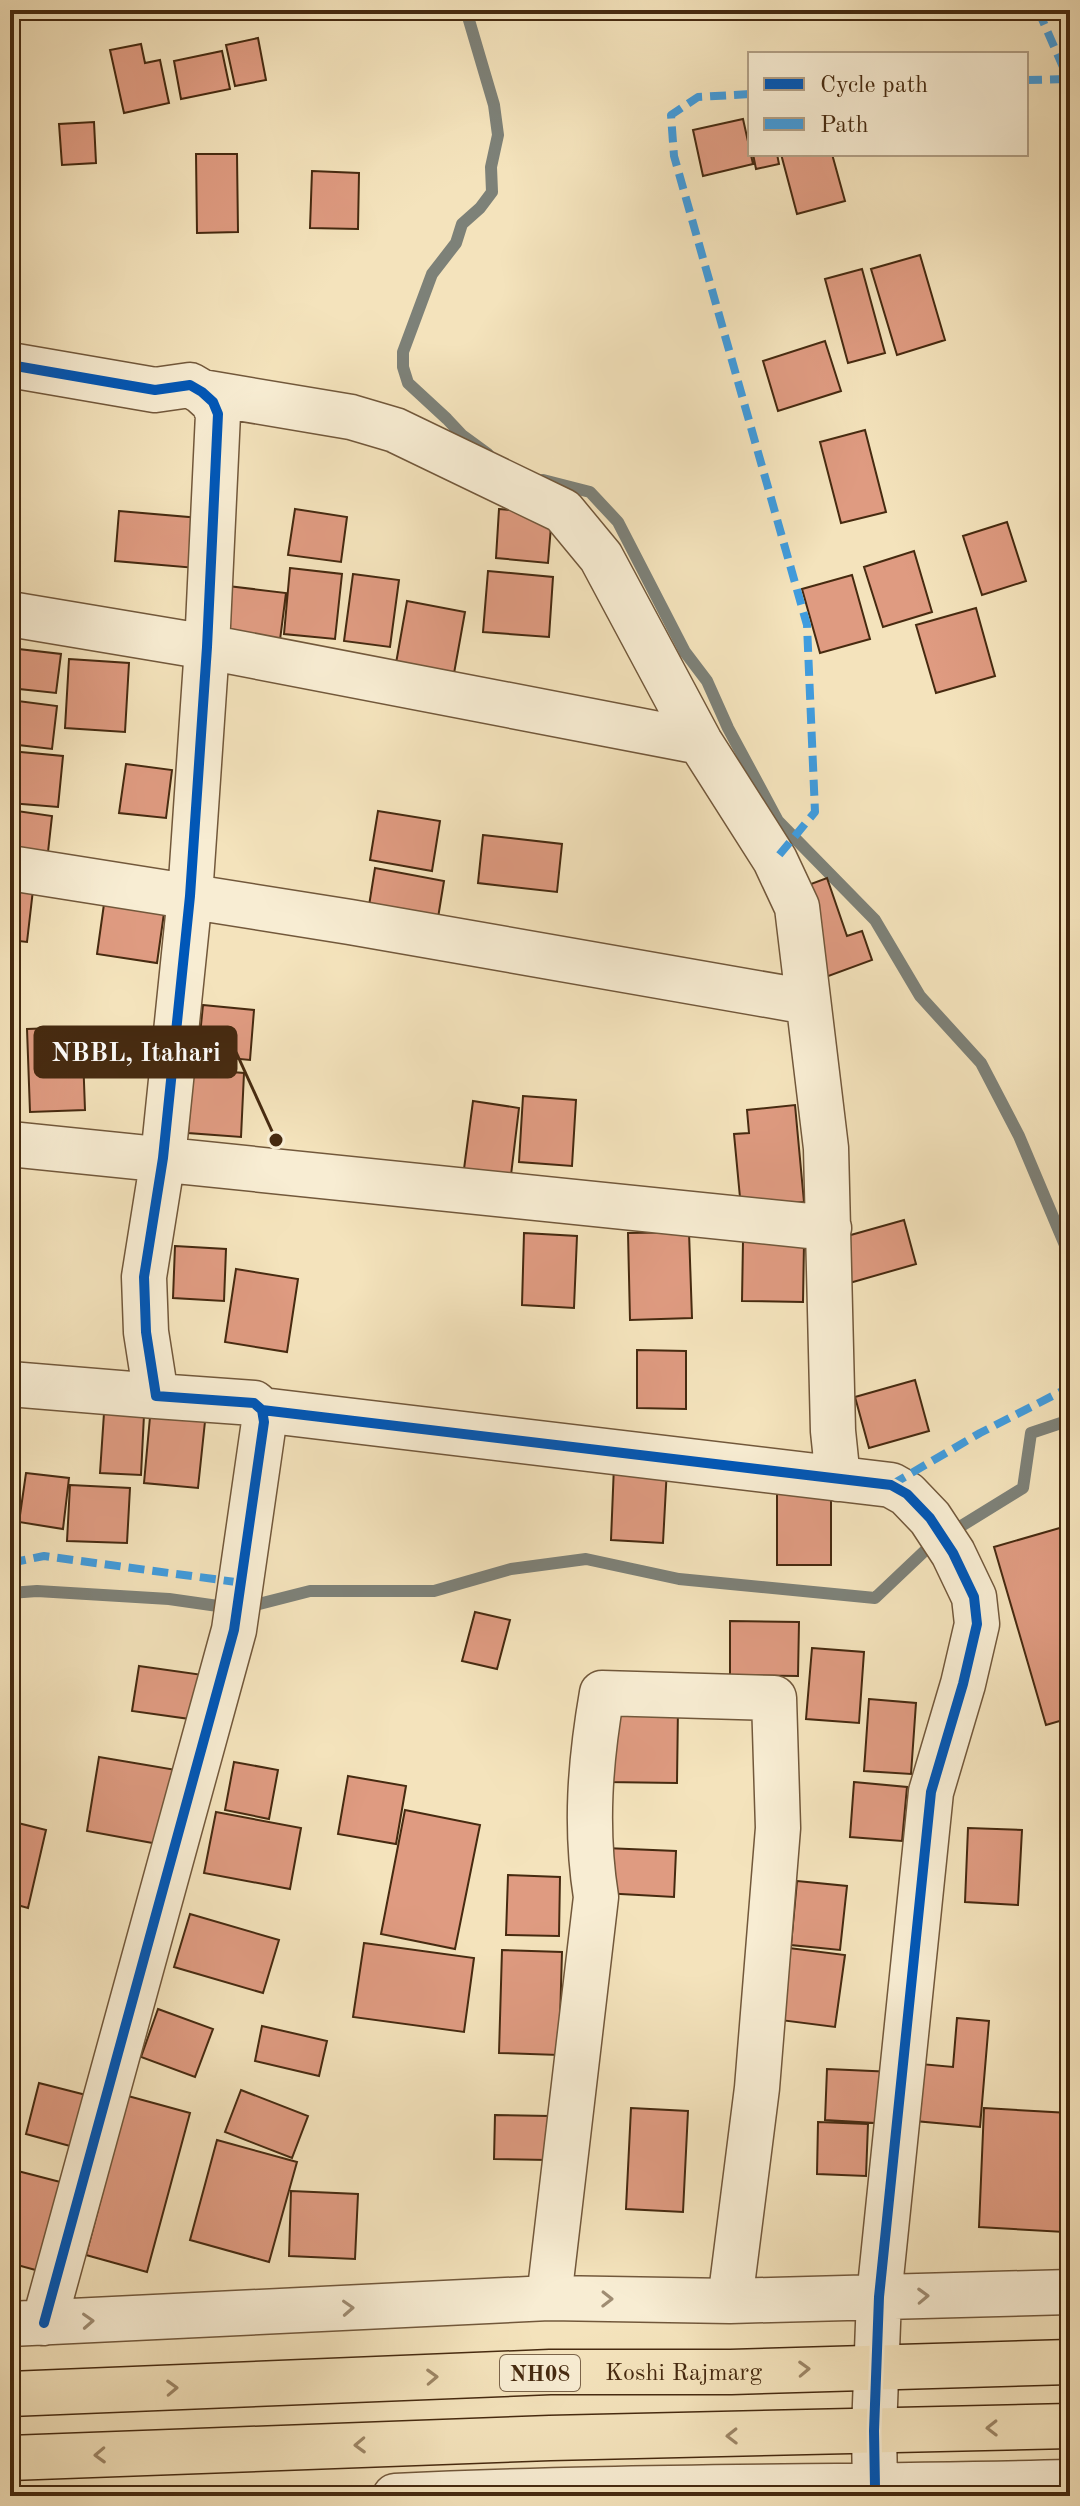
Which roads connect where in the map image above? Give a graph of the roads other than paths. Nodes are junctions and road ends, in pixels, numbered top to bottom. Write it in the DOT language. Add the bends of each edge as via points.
graph roads {
  1 [pos="10,365"];
  2 [pos="202,392"];
  3 [pos="10,614"];
  4 [pos="207,647"];
  5 [pos="700,742"];
  6 [pos="10,868"];
  7 [pos="190,896"];
  8 [pos="808,1002"];
  9 [pos="10,1144"];
  10 [pos="163,1158"];
  11 [pos="829,1228"];
  12 [pos="10,1384"];
  13 [pos="156,1396"];
  14 [pos="262,1410"];
  15 [pos="838,1479"];
  16 [pos="1070,2292"];
  17 [pos="879,2297"];
  18 [pos="549,2298"];
  19 [pos="730,2301"];
  20 [pos="27,2323"];
  21 [pos="1070,2362"];
  22 [pos="876,2366"];
  23 [pos="10,2394"];
  24 [pos="1070,2426"];
  25 [pos="874,2431"];
  26 [pos="10,2458"];
  27 [pos="1070,2482"];
  28 [pos="875,2487"];
  29 [pos="718,2493"];
  30 [pos="395,2496"];
  1 -- 2 [label="street" via="155,390 190,385"];
  2 -- 4 [label="street" via="218,414"];
  2 -- 5 [label="street" via="351,417 395,430 563,511 601,557"];
  3 -- 4 [label="street"];
  4 -- 5 [label="street"];
  4 -- 7 [label="street"];
  5 -- 8 [label="street" via="775,860 797,907"];
  6 -- 7 [label="street"];
  7 -- 8 [label="street"];
  7 -- 10 [label="street"];
  8 -- 11 [label="street" via="826,1148"];
  9 -- 10 [label="street"];
  10 -- 11 [label="street"];
  10 -- 13 [label="street" via="144,1277"];
  11 -- 15 [label="street"];
  12 -- 13 [label="street"];
  13 -- 14 [label="street" via="254,1403"];
  14 -- 15 [label="street"];
  14 -- 20 [label="street" via="234,1630"];
  15 -- 17 [label="street" via="891,1485 907,1494 941,1535 974,1597 977,1624 931,1792"];
  17 -- 16 [label="street, one-way"];
  17 -- 19 [label="street"];
  17 -- 22 [label="street"];
  18 -- 19 [label="street, one-way"];
  18 -- 19 [label="street" via="596,1897 589,1852 591,1756 602,1693 774,1698 778,1828 757,2088"];
  20 -- 18 [label="street, one-way"];
  21 -- 22 [label="main road, Koshi Rajmarg / NH08"];
  23 -- 22 [label="main road, Koshi Rajmarg / NH08, one-way" via="550,2372"];
  22 -- 25 [label="street"];
  24 -- 25 [label="main road, one-way"];
  25 -- 26 [label="main road, one-way"];
  25 -- 28 [label="street"];
  27 -- 28 [label="street"];
  28 -- 29 [label="street"];
  29 -- 30 [label="street" via="552,2489"];
}
